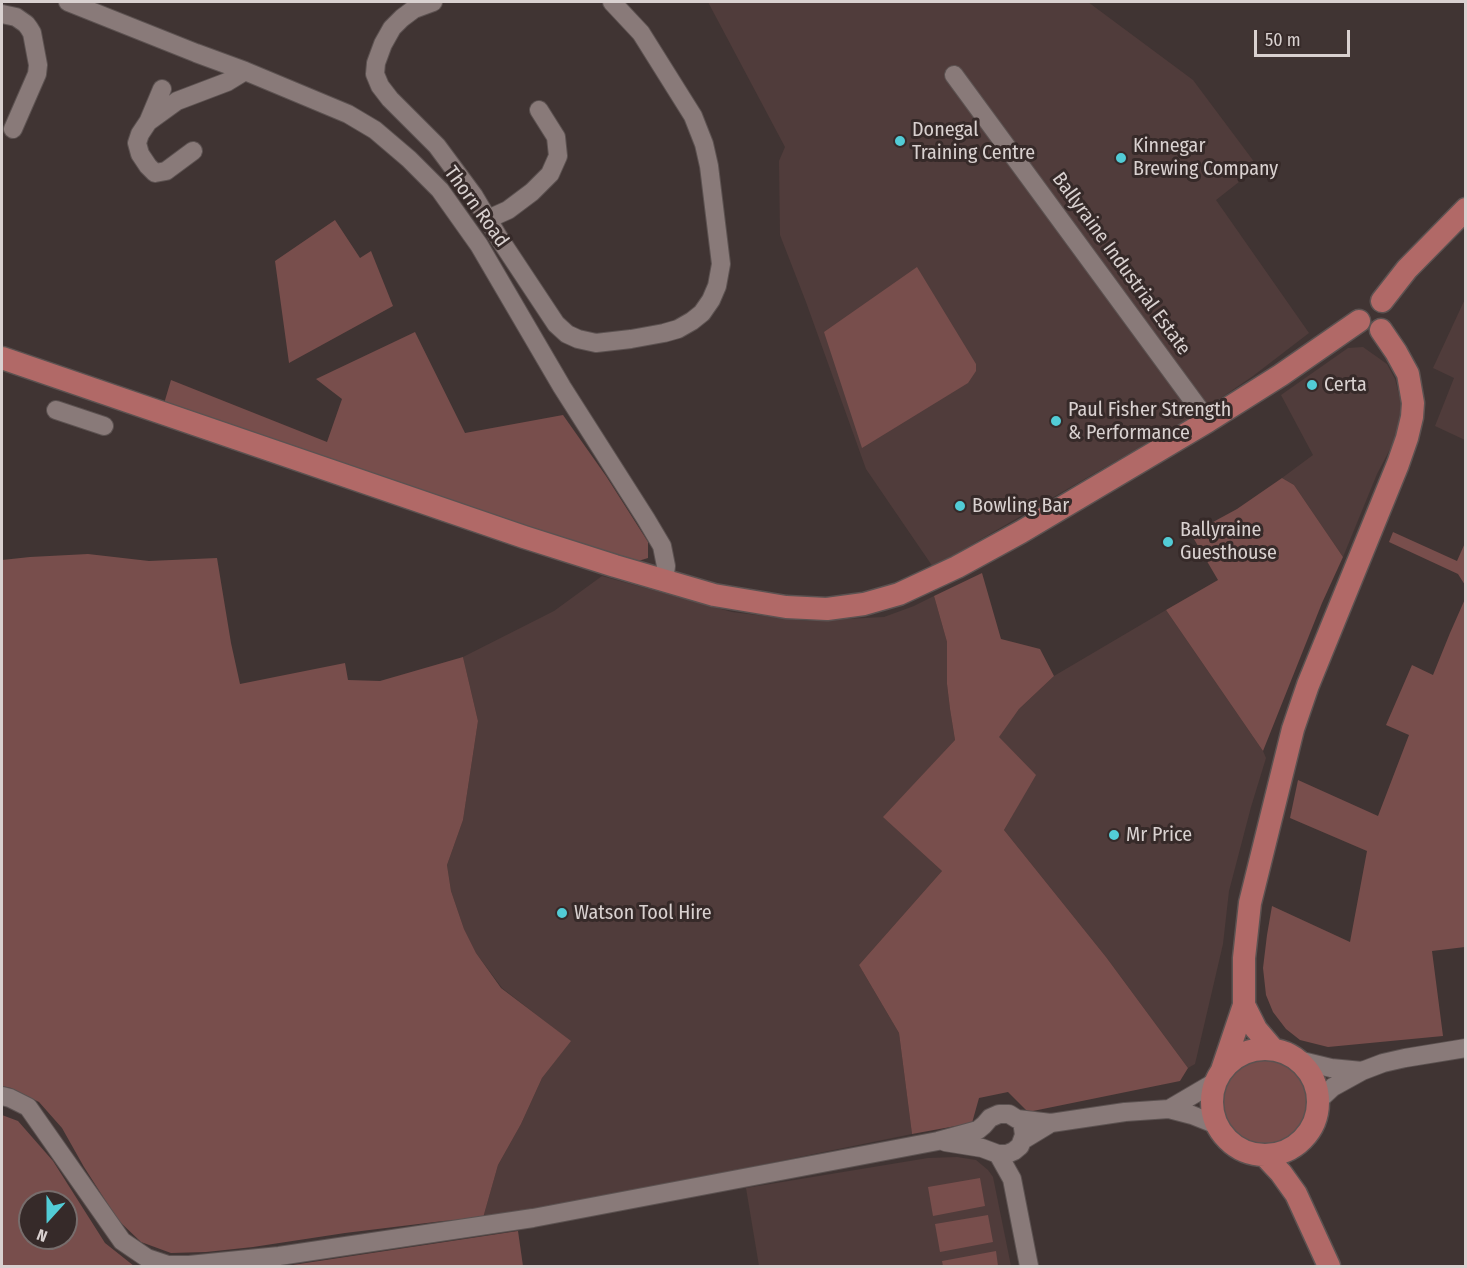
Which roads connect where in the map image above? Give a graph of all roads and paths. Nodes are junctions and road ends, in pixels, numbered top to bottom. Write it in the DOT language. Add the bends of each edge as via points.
graph roads {
  1 [pos="68,2"];
  2 [pos="433,2"];
  3 [pos="612,2"];
  4 [pos="2,14"];
  5 [pos="245,71"];
  6 [pos="954,75"];
  7 [pos="162,88"];
  8 [pos="539,110"];
  9 [pos="148,122"];
  10 [pos="13,129"];
  11 [pos="193,151"];
  12 [pos="458,176"];
  13 [pos="440,190"];
  14 [pos="1466,209"];
  15 [pos="488,219"];
  16 [pos="1382,301"];
  17 [pos="1359,321"];
  18 [pos="1381,330"];
  19 [pos="2,358"];
  20 [pos="98,391"];
  21 [pos="56,410"];
  22 [pos="1208,421"];
  23 [pos="664,581"];
  24 [pos="1244,1005"];
  25 [pos="1466,1048"];
  26 [pos="1273,1049"];
  27 [pos="1298,1060"];
  28 [pos="1362,1071"];
  29 [pos="1218,1076"];
  30 [pos="2,1096"];
  31 [pos="1319,1100"];
  32 [pos="1169,1109"];
  33 [pos="1017,1119"];
  34 [pos="1051,1124"];
  35 [pos="984,1125"];
  36 [pos="1217,1125"];
  37 [pos="1305,1138"];
  38 [pos="938,1141"];
  39 [pos="1022,1143"];
  40 [pos="995,1152"];
  41 [pos="1265,1156"];
  42 [pos="1012,1179"];
  43 [pos="1296,1194"];
  44 [pos="239,1263"];
  45 [pos="1029,1266"];
  46 [pos="1329,1266"];
  1 -- 5 [label="street, Thorn Road"];
  2 -- 12 [label="street" via="414,9 392,28 375,74 390,99 437,146"];
  3 -- 15 [label="street" via="641,33 693,116 704,144 721,264 711,300 692,321 664,333 596,343 578,339 556,324"];
  4 -- 10 [label="street" via="16,17 29,28 38,64 38,74"];
  5 -- 9 [label="street" via="177,101"];
  5 -- 13 [label="street, Thorn Road" via="348,114 375,130"];
  6 -- 22 [label="street, Ballyraine Industrial Estate"];
  7 -- 9 [label="street"];
  8 -- 15 [label="street" via="556,137 558,156 550,174 508,210"];
  9 -- 11 [label="street" via="137,143 140,154 155,173 166,171"];
  12 -- 13 [label="street"];
  12 -- 15 [label="street"];
  13 -- 23 [label="street, Thorn Road" via="479,246 662,546"];
  14 -- 16 [label="main road" via="1407,269"];
  16 -- 17 [label="main road" via="1366,302 1359,310"];
  16 -- 18 [label="main road" via="1390,313 1389,323"];
  17 -- 18 [label="main road" via="1366,329"];
  17 -- 22 [label="main road"];
  18 -- 24 [label="main road" via="1408,374 1412,417 1398,464 1293,729 1250,903"];
  19 -- 20 [label="main road"];
  20 -- 21 [label="street" via="97,423"];
  20 -- 23 [label="main road"];
  22 -- 23 [label="main road" via="1021,532 899,594 827,609 786,607 714,595"];
  24 -- 26 [label="main road" via="1256,1029"];
  24 -- 29 [label="main road"];
  25 -- 28 [label="street" via="1405,1058"];
  26 -- 27 [label="main road"];
  26 -- 29 [label="main road" via="1245,1052 1232,1059"];
  27 -- 28 [label="street"];
  27 -- 31 [label="main road" via="1315,1083"];
  28 -- 31 [label="street"];
  29 -- 32 [label="street"];
  29 -- 36 [label="main road" via="1211,1097"];
  30 -- 44 [label="street" via="28,1107 130,1247 168,1265"];
  31 -- 37 [label="main road" via="1313,1125"];
  32 -- 34 [label="street"];
  32 -- 36 [label="street"];
  33 -- 34 [label="street"];
  33 -- 35 [label="street" via="999,1114"];
  33 -- 39 [label="street" via="1022,1126"];
  34 -- 39 [label="street"];
  35 -- 38 [label="street"];
  35 -- 40 [label="street" via="983,1140"];
  36 -- 41 [label="main road" via="1237,1148"];
  37 -- 41 [label="main road" via="1294,1147"];
  37 -- 43 [label="main road"];
  38 -- 40 [label="street"];
  38 -- 44 [label="street" via="533,1218"];
  39 -- 40 [label="street" via="1011,1153"];
  39 -- 42 [label="street"];
  40 -- 42 [label="street"];
  41 -- 43 [label="main road"];
  42 -- 45 [label="street"];
  43 -- 46 [label="main road"];
}
